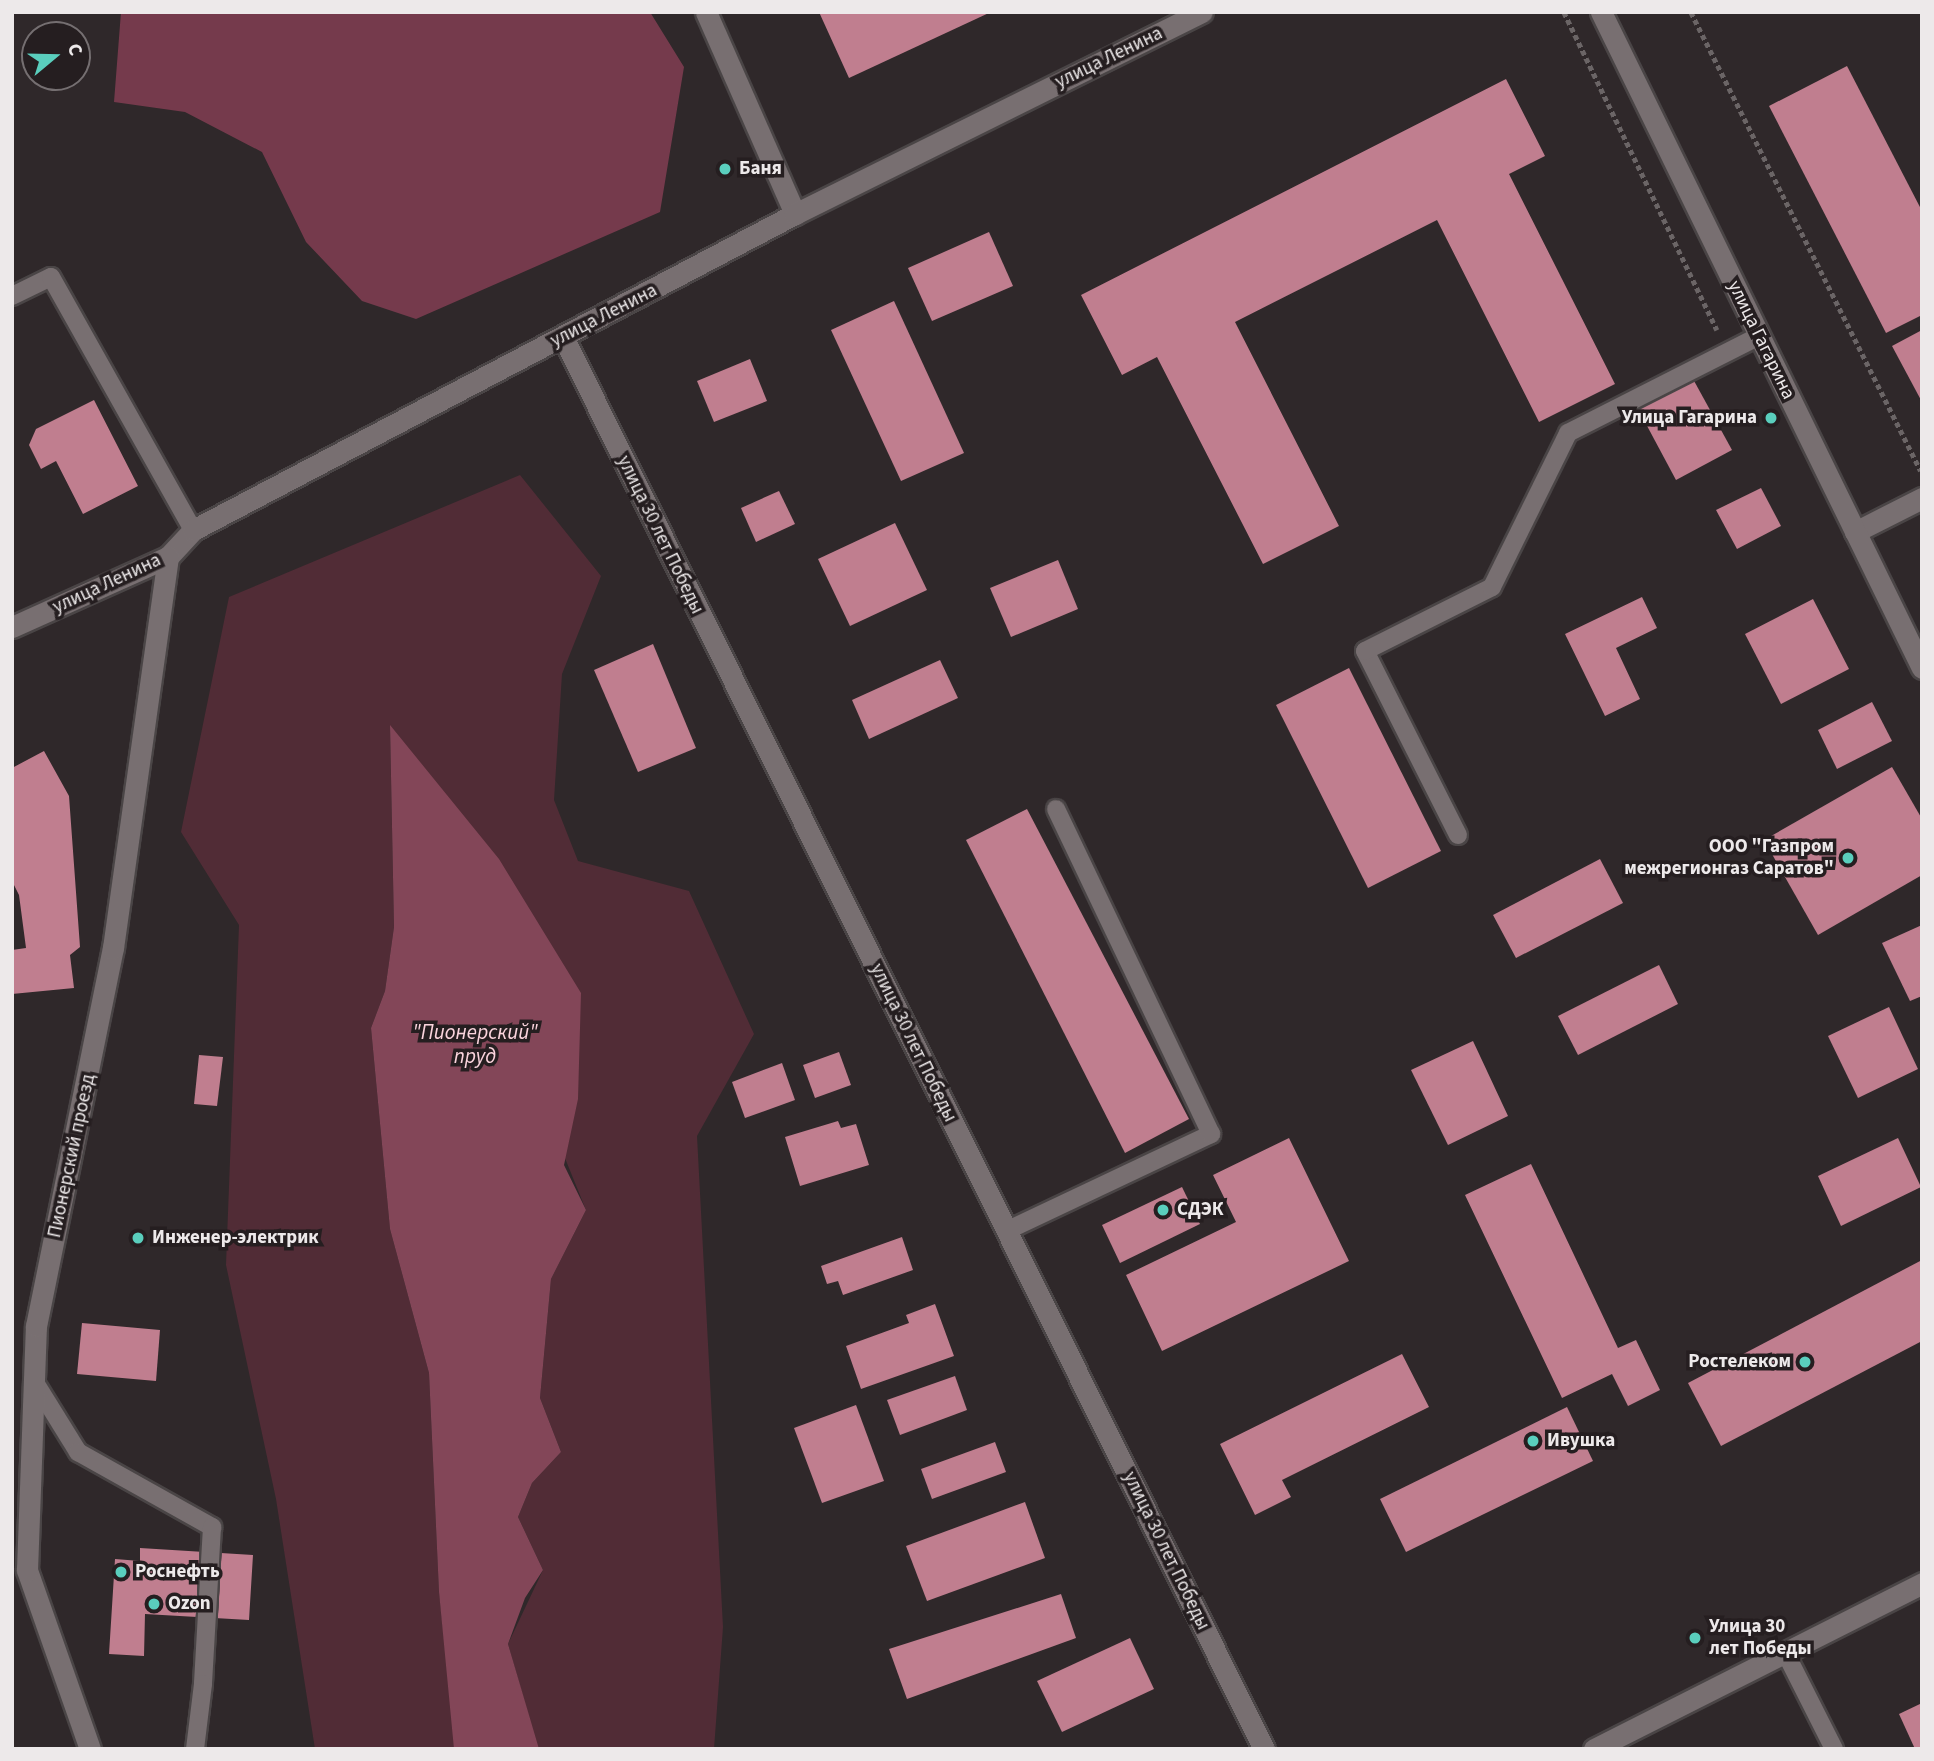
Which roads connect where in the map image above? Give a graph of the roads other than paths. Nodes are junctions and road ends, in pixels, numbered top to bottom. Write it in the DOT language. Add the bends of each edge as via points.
graph roads {
  1 [pos="706,12"];
  2 [pos="1202,12"];
  3 [pos="1601,12"];
  4 [pos="795,214"];
  5 [pos="12,296"];
  6 [pos="1759,336"];
  7 [pos="563,337"];
  8 [pos="1922,498"];
  9 [pos="193,530"];
  10 [pos="1855,532"];
  11 [pos="168,557"];
  12 [pos="12,627"];
  13 [pos="1922,668"];
  14 [pos="1056,808"];
  15 [pos="1458,835"];
  16 [pos="1006,1230"];
  17 [pos="34,1381"];
  18 [pos="1922,1583"];
  19 [pos="1785,1652"];
  20 [pos="90,1749"];
  21 [pos="195,1749"];
  22 [pos="1264,1749"];
  23 [pos="1594,1749"];
  24 [pos="1834,1749"];
  1 -- 4 [label="street"];
  2 -- 4 [label="street, улица Ленина"];
  3 -- 6 [label="street, улица Гагарина"];
  4 -- 7 [label="street, улица Ленина"];
  5 -- 9 [label="lane" via="51,277"];
  6 -- 10 [label="street, улица Гагарина"];
  6 -- 15 [label="lane" via="1568,433 1492,587 1365,651"];
  7 -- 9 [label="street, улица Ленина"];
  7 -- 16 [label="street, улица 30 лет Победы"];
  8 -- 10 [label="street"];
  9 -- 11 [label="street, улица Ленина"];
  10 -- 13 [label="street, улица Гагарина"];
  11 -- 12 [label="street, улица Ленина"];
  11 -- 17 [label="street, Пионерский проезд" via="113,948 36,1326"];
  14 -- 16 [label="lane" via="1211,1134"];
  16 -- 22 [label="street, улица 30 лет Победы"];
  17 -- 20 [label="street, Пионерский проезд" via="27,1570"];
  17 -- 21 [label="lane" via="78,1452 212,1527"];
  18 -- 19 [label="street"];
  19 -- 23 [label="street"];
  19 -- 24 [label="lane"];
}
